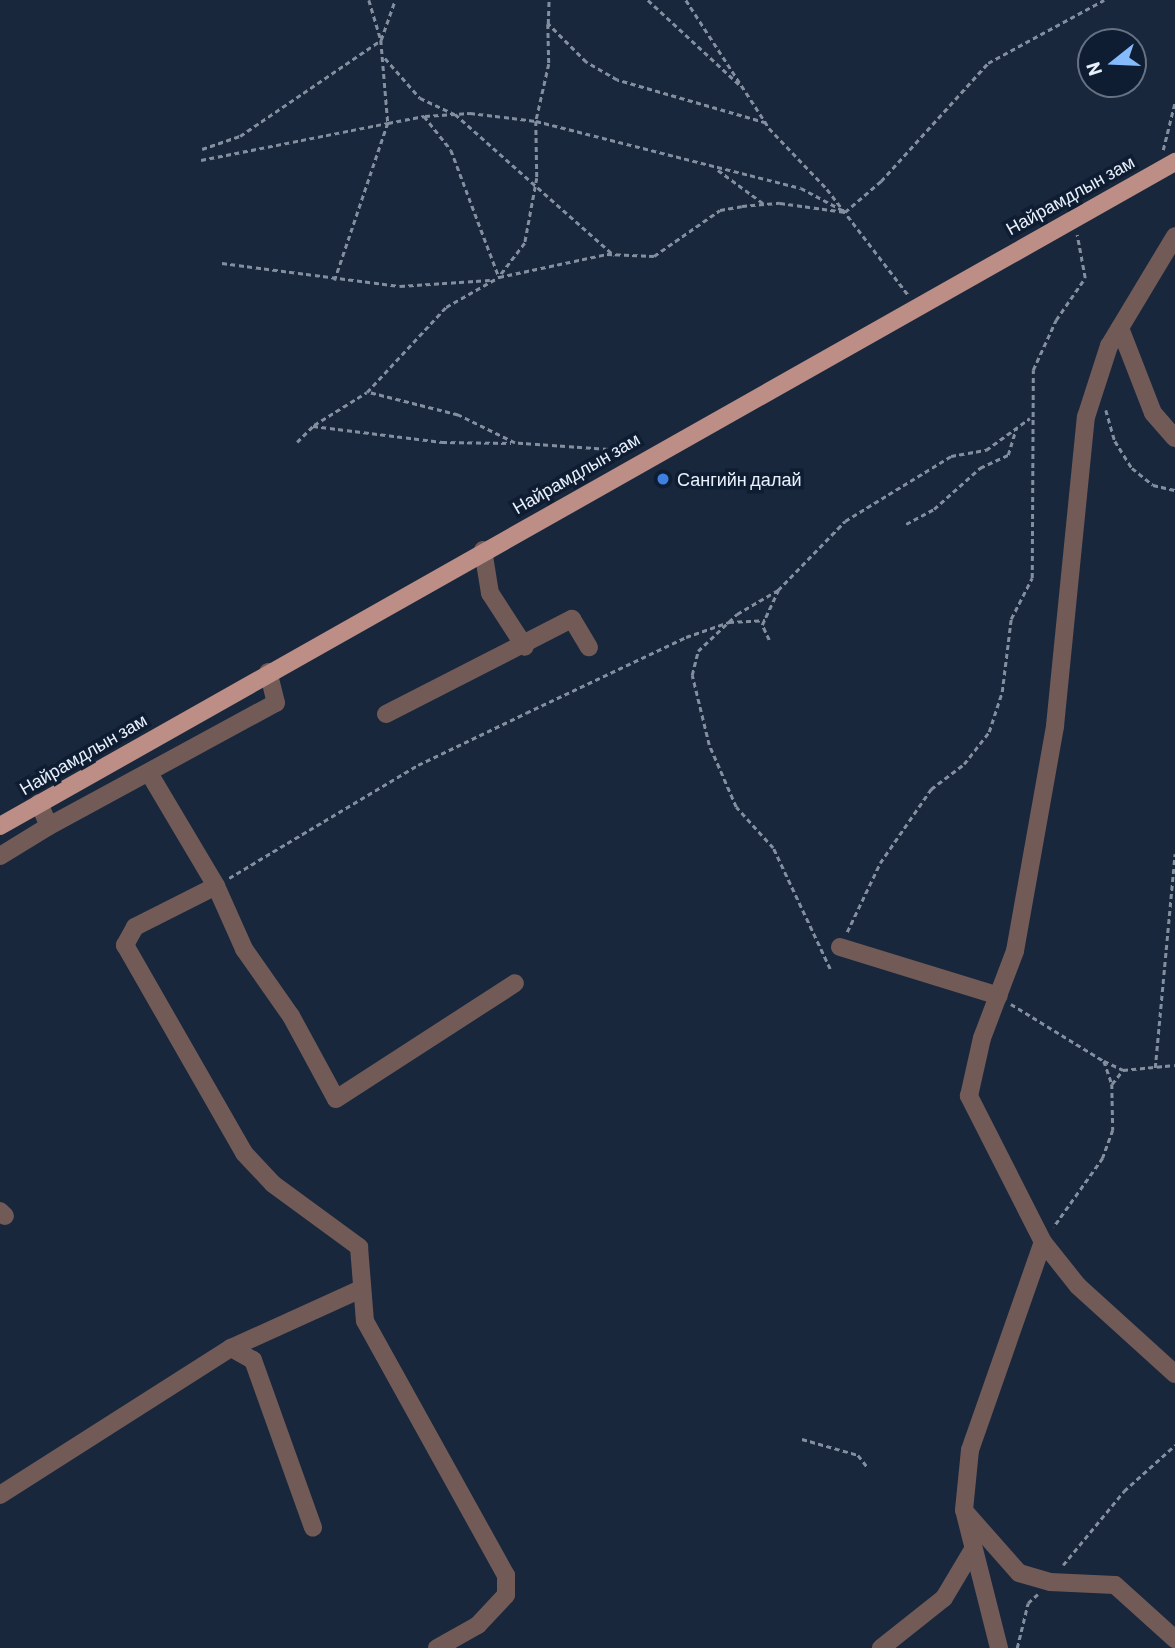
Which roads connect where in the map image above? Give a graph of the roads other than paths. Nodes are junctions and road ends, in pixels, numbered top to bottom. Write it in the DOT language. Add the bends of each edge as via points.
graph roads {
  1 [pos="1167,166"];
  2 [pos="1175,236"];
  3 [pos="1120,328"];
  4 [pos="1175,438"];
  5 [pos="483,550"];
  6 [pos="525,647"];
  7 [pos="589,647"];
  8 [pos="268,672"];
  9 [pos="386,714"];
  10 [pos="149,773"];
  11 [pos="39,803"];
  12 [pos="0,825"];
  13 [pos="49,826"];
  14 [pos="0,856"];
  15 [pos="216,886"];
  16 [pos="840,947"];
  17 [pos="516,983"];
  18 [pos="999,996"];
  19 [pos="1044,1242"];
  20 [pos="359,1290"];
  21 [pos="231,1348"];
  22 [pos="1175,1374"];
  23 [pos="0,1495"];
  24 [pos="964,1510"];
  25 [pos="313,1528"];
  26 [pos="972,1551"];
  27 [pos="1175,1639"];
  28 [pos="436,1648"];
  29 [pos="881,1648"];
  30 [pos="999,1648"];
  1 -- 5 [label="main road, Найрамдлын зам"];
  2 -- 3 [label="street"];
  3 -- 4 [label="street" via="1153,413"];
  3 -- 18 [label="street" via="1086,416 1055,726 1015,951"];
  5 -- 6 [label="street" via="490,593"];
  5 -- 8 [label="main road, Найрамдлын зам"];
  6 -- 7 [label="street" via="572,619"];
  6 -- 9 [label="street"];
  8 -- 10 [label="street" via="276,703"];
  8 -- 11 [label="main road, Найрамдлын зам"];
  10 -- 13 [label="street"];
  10 -- 15 [label="street"];
  11 -- 12 [label="main road, Найрамдлын зам"];
  11 -- 13 [label="street"];
  13 -- 14 [label="street"];
  15 -- 17 [label="street" via="244,949 291,1016 336,1099"];
  15 -- 20 [label="street" via="135,927 125,945 244,1153 273,1184 359,1247"];
  16 -- 18 [label="street"];
  18 -- 19 [label="street" via="969,1096"];
  19 -- 22 [label="street" via="1078,1286"];
  19 -- 24 [label="street" via="970,1450"];
  20 -- 21 [label="street"];
  20 -- 28 [label="street" via="365,1321 410,1409 506,1575 506,1595 478,1625"];
  21 -- 23 [label="street"];
  21 -- 25 [label="street" via="253,1360"];
  24 -- 26 [label="street"];
  24 -- 27 [label="street" via="1019,1573 1049,1582 1115,1585"];
  26 -- 29 [label="street" via="944,1598"];
  26 -- 30 [label="street"];
}
